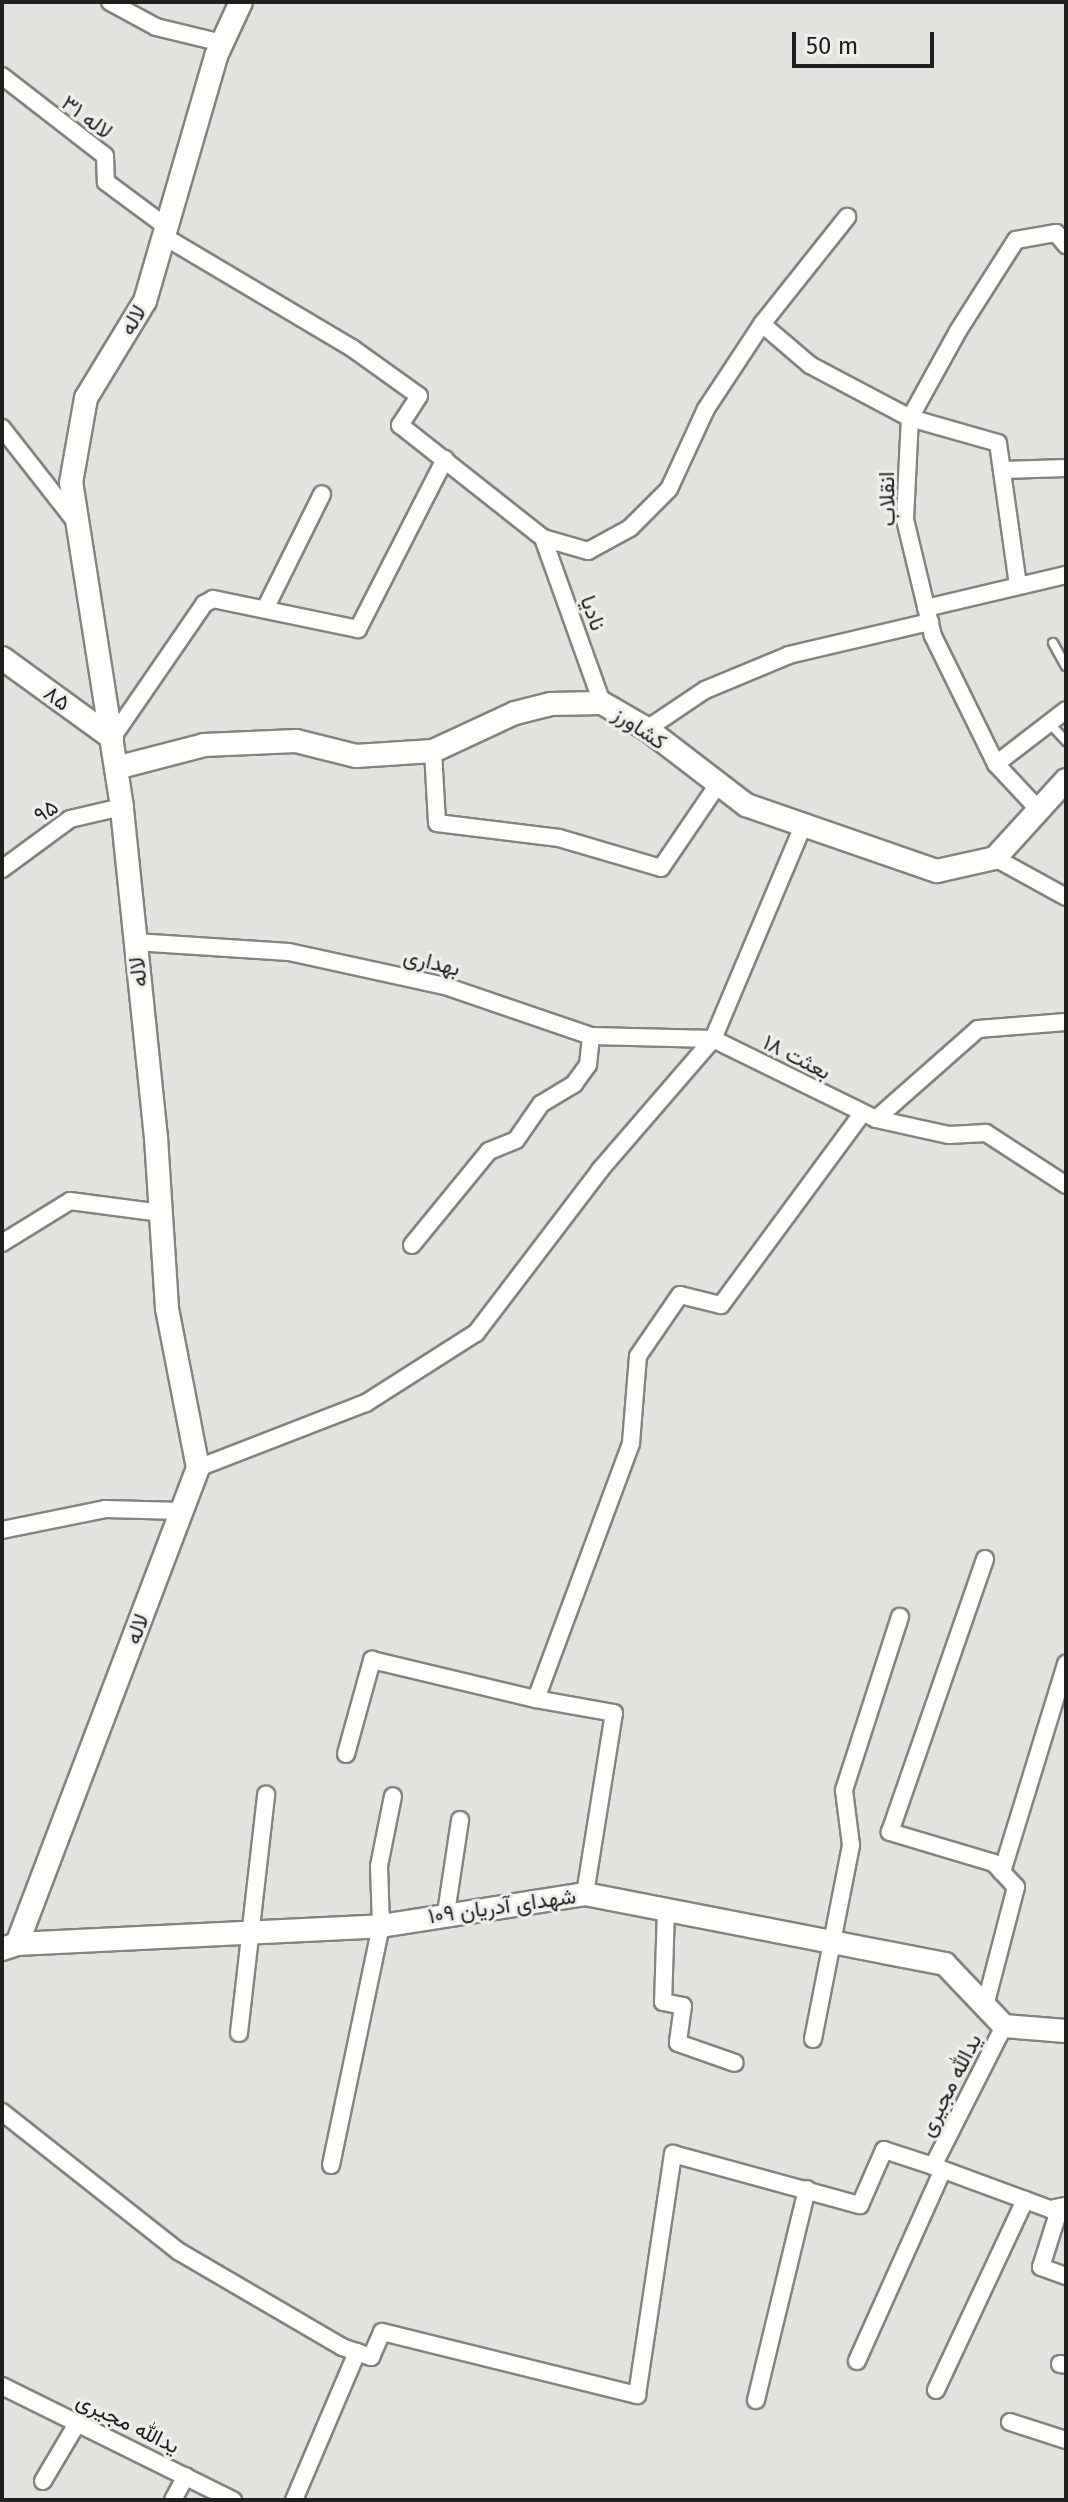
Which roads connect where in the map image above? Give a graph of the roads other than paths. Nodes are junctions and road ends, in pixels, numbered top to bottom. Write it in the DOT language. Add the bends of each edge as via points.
graph roads {
  1 [pos="110,2"];
  2 [pos="241,2"];
  3 [pos="222,43"];
  4 [pos="2,76"];
  5 [pos="847,217"];
  6 [pos="167,232"];
  7 [pos="1066,245"];
  8 [pos="762,324"];
  9 [pos="910,418"];
  10 [pos="2,428"];
  11 [pos="445,459"];
  12 [pos="1066,468"];
  13 [pos="1003,470"];
  14 [pos="322,494"];
  15 [pos="76,522"];
  16 [pos="543,538"];
  17 [pos="1066,575"];
  18 [pos="1018,586"];
  19 [pos="265,609"];
  20 [pos="928,615"];
  21 [pos="1053,643"];
  22 [pos="4,665"];
  23 [pos="1066,666"];
  24 [pos="602,703"];
  25 [pos="1066,710"];
  26 [pos="1052,726"];
  27 [pos="647,729"];
  28 [pos="112,738"];
  29 [pos="1066,741"];
  30 [pos="433,751"];
  31 [pos="996,764"];
  32 [pos="116,768"];
  33 [pos="1066,780"];
  34 [pos="718,784"];
  35 [pos="122,807"];
  36 [pos="1039,810"];
  37 [pos="803,826"];
  38 [pos="995,858"];
  39 [pos="2,869"];
  40 [pos="1066,897"];
  41 [pos="135,942"];
  42 [pos="1066,1022"];
  43 [pos="591,1036"];
  44 [pos="713,1039"];
  45 [pos="869,1116"];
  46 [pos="1066,1185"];
  47 [pos="161,1213"];
  48 [pos="2,1243"];
  49 [pos="412,1245"];
  50 [pos="198,1468"];
  51 [pos="182,1511"];
  52 [pos="2,1530"];
  53 [pos="985,1559"];
  54 [pos="900,1617"];
  55 [pos="1066,1664"];
  56 [pos="536,1699"];
  57 [pos="346,1754"];
  58 [pos="266,1795"];
  59 [pos="393,1796"];
  60 [pos="460,1820"];
  61 [pos="1002,1872"];
  62 [pos="585,1894"];
  63 [pos="666,1909"];
  64 [pos="446,1913"];
  65 [pos="381,1926"];
  66 [pos="250,1932"];
  67 [pos="834,1942"];
  68 [pos="10,1946"];
  69 [pos="985,2006"];
  70 [pos="1004,2026"];
  71 [pos="1066,2031"];
  72 [pos="239,2033"];
  73 [pos="813,2039"];
  74 [pos="735,2063"];
  75 [pos="2,2112"];
  76 [pos="331,2165"];
  77 [pos="938,2168"];
  78 [pos="807,2189"];
  79 [pos="1025,2200"];
  80 [pos="1063,2207"];
  81 [pos="1066,2276"];
  82 [pos="357,2352"];
  83 [pos="857,2361"];
  84 [pos="2,2386"];
  85 [pos="936,2390"];
  86 [pos="756,2400"];
  87 [pos="78,2422"];
  88 [pos="1010,2422"];
  89 [pos="1066,2440"];
  90 [pos="186,2476"];
  91 [pos="43,2481"];
  92 [pos="173,2500"];
  93 [pos="233,2500"];
  94 [pos="294,2500"];
  1 -- 3 [label="street" via="156,27"];
  2 -- 3 [label="street, لاله"];
  3 -- 6 [label="street, لاله"];
  4 -- 6 [label="street, لاله ۳۱" via="105,156 106,182"];
  5 -- 8 [label="street"];
  6 -- 11 [label="street" via="419,396 400,425"];
  6 -- 15 [label="street, لاله" via="145,301 86,398 71,483"];
  7 -- 9 [label="street, انقلاب" via="1056,233 1016,240"];
  8 -- 9 [label="street" via="810,365"];
  8 -- 16 [label="street" via="706,409 669,489 630,528 588,551"];
  9 -- 13 [label="street" via="998,443"];
  9 -- 20 [label="street, انقلاب" via="905,519"];
  10 -- 15 [label="street"];
  11 -- 16 [label="street"];
  11 -- 19 [label="street" via="358,629"];
  12 -- 13 [label="street"];
  13 -- 18 [label="street"];
  14 -- 19 [label="street"];
  15 -- 28 [label="street, لاله"];
  16 -- 24 [label="street, نادیا"];
  17 -- 18 [label="street"];
  18 -- 20 [label="street"];
  19 -- 28 [label="street" via="213,599 204,604"];
  20 -- 27 [label="street" via="789,655 705,690"];
  20 -- 31 [label="street, انقلاب"];
  21 -- 23 [label="lane"];
  22 -- 28 [label="street, ۸۵"];
  24 -- 27 [label="street, کشاورز"];
  24 -- 30 [label="street, کشاورز" via="550,704 515,713"];
  25 -- 26 [label="street"];
  26 -- 29 [label="lane"];
  26 -- 31 [label="street"];
  27 -- 34 [label="street, کشاورز"];
  28 -- 32 [label="street, لاله"];
  30 -- 32 [label="street, کشاورز" via="356,756 296,741 204,745"];
  30 -- 34 [label="street" via="437,823 559,838 661,868"];
  31 -- 36 [label="street, انقلاب"];
  32 -- 35 [label="street, لاله"];
  33 -- 36 [label="street"];
  34 -- 37 [label="street, کشاورز" via="746,805"];
  35 -- 39 [label="street, ۹۵" via="70,819"];
  35 -- 41 [label="street, لاله"];
  36 -- 38 [label="street"];
  37 -- 38 [label="street, کشاورز" via="937,871"];
  37 -- 44 [label="street"];
  38 -- 40 [label="street"];
  41 -- 43 [label="street, بهداری" via="289,952 445,986"];
  41 -- 47 [label="street, لاله"];
  42 -- 45 [label="street" via="978,1029"];
  43 -- 44 [label="street, بهداری"];
  43 -- 49 [label="street" via="588,1065 574,1084 541,1104 516,1140 489,1151"];
  44 -- 45 [label="street, بعثت ۱۸"];
  44 -- 50 [label="street" via="600,1170 476,1333 366,1403"];
  45 -- 46 [label="street, بعثت ۱۸" via="949,1135 986,1133"];
  45 -- 56 [label="street" via="721,1305 680,1295 638,1356 631,1443"];
  47 -- 48 [label="street" via="70,1201"];
  47 -- 50 [label="street, لاله" via="167,1308"];
  50 -- 51 [label="street, لاله"];
  51 -- 52 [label="street" via="105,1509"];
  51 -- 68 [label="street, لاله"];
  53 -- 61 [label="street" via="890,1832 994,1863"];
  54 -- 67 [label="street" via="844,1790 851,1845"];
  55 -- 61 [label="street"];
  56 -- 57 [label="street" via="372,1660"];
  56 -- 62 [label="street" via="614,1713"];
  58 -- 66 [label="street"];
  59 -- 65 [label="street" via="379,1866"];
  60 -- 64 [label="street"];
  61 -- 69 [label="street" via="1016,1887"];
  62 -- 63 [label="street, شهدای آدریان ۱۰۹"];
  62 -- 64 [label="street, شهدای آدریان ۱۰۹"];
  63 -- 67 [label="street, شهدای آدریان ۱۰۹"];
  63 -- 74 [label="street" via="663,2002 683,2006 678,2043"];
  64 -- 65 [label="street, شهدای آدریان ۱۰۹"];
  65 -- 66 [label="street, شهدای آدریان ۱۰۹"];
  65 -- 76 [label="street"];
  66 -- 68 [label="street, شهدای آدریان ۱۰۹"];
  66 -- 72 [label="street"];
  67 -- 69 [label="street, شهدای آدریان ۱۰۹" via="945,1964"];
  67 -- 73 [label="street"];
  69 -- 70 [label="street, شهدای آدریان ۱۰۹"];
  70 -- 71 [label="street"];
  70 -- 77 [label="street, یدالله مجیری"];
  75 -- 82 [label="street" via="178,2251"];
  77 -- 78 [label="street" via="884,2150 860,2205"];
  77 -- 79 [label="street, یدالله مجیری"];
  77 -- 83 [label="street"];
  78 -- 82 [label="street" via="673,2154 637,2395 382,2332 371,2357"];
  78 -- 86 [label="street"];
  79 -- 80 [label="street, یدالله مجیری" via="1050,2209"];
  79 -- 85 [label="street"];
  80 -- 81 [label="street" via="1041,2267"];
  82 -- 94 [label="street"];
  84 -- 87 [label="street, یدالله مجیری"];
  87 -- 90 [label="street, یدالله مجیری"];
  87 -- 91 [label="street"];
  88 -- 89 [label="street"];
  90 -- 92 [label="street"];
  90 -- 93 [label="street, یدالله مجیری"];
}
